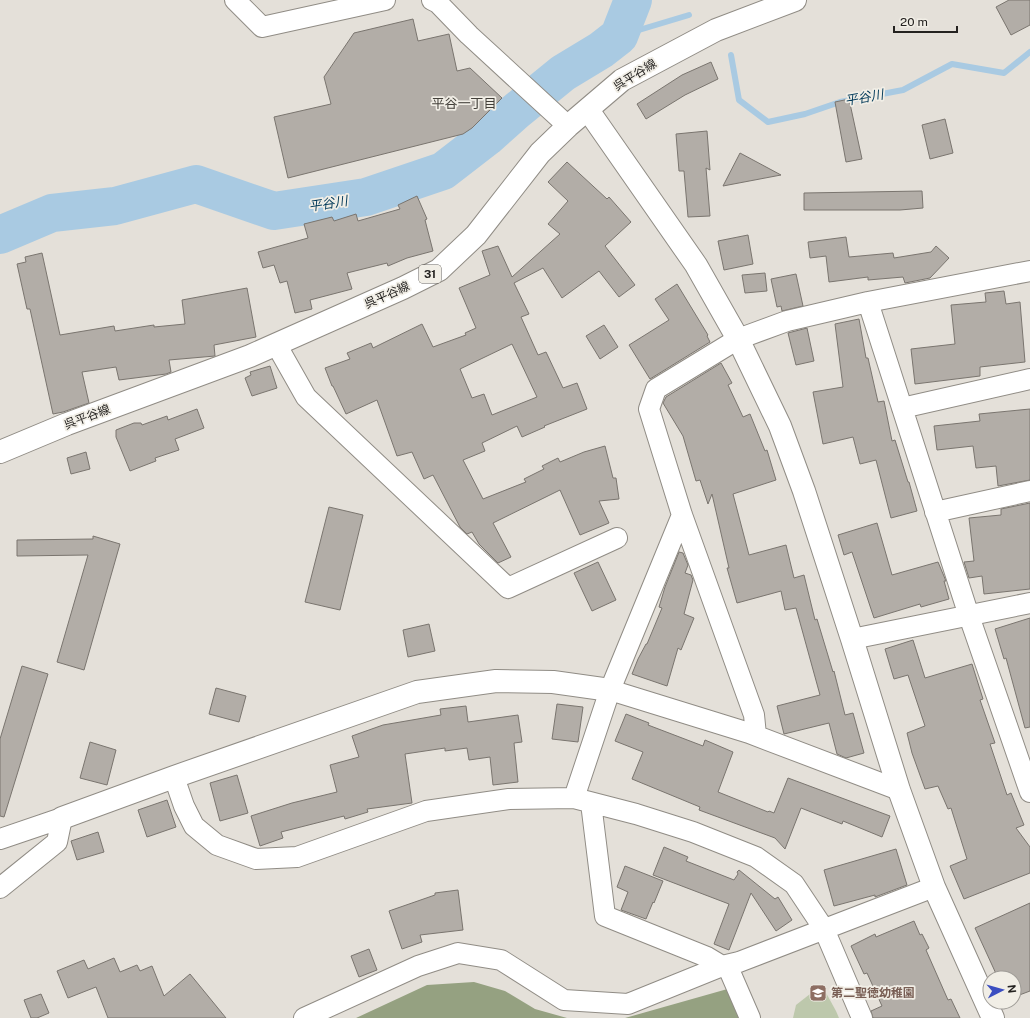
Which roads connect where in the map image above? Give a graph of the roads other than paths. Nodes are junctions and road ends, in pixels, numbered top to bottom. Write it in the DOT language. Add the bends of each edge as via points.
graph roads {
  1 [pos="235,0"];
  2 [pos="385,0"];
  3 [pos="432,0"];
  4 [pos="795,0"];
  5 [pos="588,110"];
  6 [pos="568,126"];
  7 [pos="1030,271"];
  8 [pos="868,302"];
  9 [pos="738,339"];
  10 [pos="276,344"];
  11 [pos="1030,379"];
  12 [pos="902,408"];
  13 [pos="0,452"];
  14 [pos="1030,491"];
  15 [pos="935,512"];
  16 [pos="682,515"];
  17 [pos="617,538"];
  18 [pos="1030,603"];
  19 [pos="968,616"];
  20 [pos="852,639"];
  21 [pos="610,690"];
  22 [pos="756,735"];
  23 [pos="174,777"];
  24 [pos="899,790"];
  25 [pos="1030,792"];
  26 [pos="582,801"];
  27 [pos="62,818"];
  28 [pos="0,839"];
  29 [pos="934,887"];
  30 [pos="0,888"];
  31 [pos="824,929"];
  32 [pos="725,966"];
  33 [pos="304,1018"];
  34 [pos="750,1018"];
  35 [pos="862,1018"];
  36 [pos="993,1018"];
  1 -- 2 [label="street" via="262,27"];
  3 -- 6 [label="street"];
  4 -- 5 [label="street, 呉平谷線 / 31" via="716,30 622,80"];
  5 -- 6 [label="street, 呉平谷線 / 31"];
  5 -- 9 [label="street" via="696,265"];
  6 -- 10 [label="street, 呉平谷線 / 31" via="540,153 476,235 439,270"];
  7 -- 8 [label="street"];
  8 -- 9 [label="street" via="787,321"];
  8 -- 12 [label="street"];
  9 -- 16 [label="street" via="656,389 649,409"];
  9 -- 20 [label="street" via="780,426"];
  10 -- 13 [label="street, 呉平谷線 / 31"];
  10 -- 17 [label="street" via="306,397 508,588"];
  11 -- 12 [label="street"];
  12 -- 15 [label="street"];
  14 -- 15 [label="street"];
  15 -- 19 [label="street"];
  16 -- 21 [label="street"];
  16 -- 22 [label="street" via="754,715"];
  18 -- 19 [label="street"];
  19 -- 20 [label="street"];
  19 -- 25 [label="street"];
  20 -- 24 [label="street"];
  21 -- 22 [label="street"];
  21 -- 23 [label="street" via="553,682 496,681 417,692"];
  21 -- 26 [label="street"];
  22 -- 24 [label="street"];
  23 -- 26 [label="street" via="194,826 217,845 256,859 297,857 426,811 509,799"];
  23 -- 27 [label="street"];
  24 -- 29 [label="street"];
  26 -- 31 [label="street" via="636,814 693,832 756,857 794,884"];
  26 -- 32 [label="street" via="605,916"];
  27 -- 28 [label="street"];
  27 -- 30 [label="street" via="56,842"];
  29 -- 31 [label="street"];
  29 -- 36 [label="street"];
  31 -- 32 [label="street"];
  31 -- 35 [label="street"];
  32 -- 33 [label="street" via="628,1004 564,1000 501,960 458,953 418,966"];
  32 -- 34 [label="street"];
}
